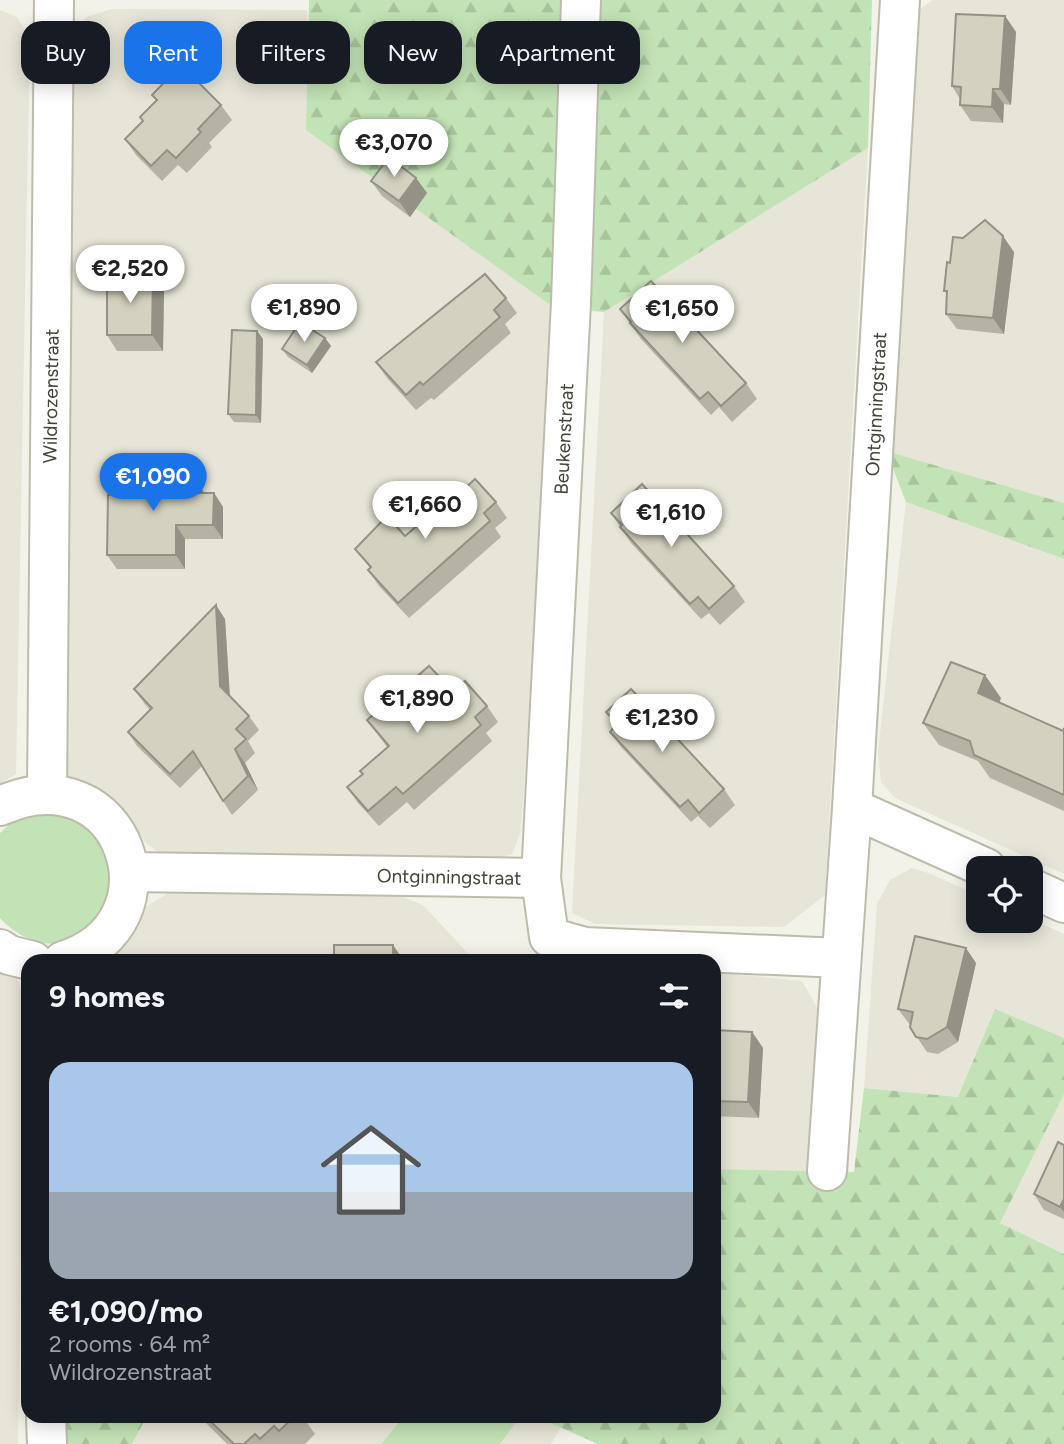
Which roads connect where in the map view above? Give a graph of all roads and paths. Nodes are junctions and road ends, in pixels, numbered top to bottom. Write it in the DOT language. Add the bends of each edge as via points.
graph roads {
  1 [pos="54,0"];
  2 [pos="581,0"];
  3 [pos="900,0"];
  4 [pos="47,793"];
  5 [pos="0,806"];
  6 [pos="852,808"];
  7 [pos="966,859"];
  8 [pos="129,872"];
  9 [pos="541,878"];
  10 [pos="1043,893"];
  11 [pos="1064,903"];
  12 [pos="0,949"];
  13 [pos="81,954"];
  14 [pos="21,958"];
  15 [pos="841,958"];
  16 [pos="827,1171"];
  17 [pos="47,1423"];
  18 [pos="47,1444"];
  1 -- 4 [label="street, Wildrozenstraat"];
  2 -- 9 [label="street, Beukenstraat" via="571,303"];
  3 -- 6 [label="street, Ontginningstraat"];
  4 -- 5 [label="street" via="22,796"];
  4 -- 8 [label="street" via="65,795 96,811 119,838"];
  6 -- 7 [label="street"];
  6 -- 15 [label="street, Ontginningstraat"];
  8 -- 9 [label="street, Ontginningstraat"];
  8 -- 13 [label="street" via="125,906 117,922"];
  9 -- 15 [label="street, Ontginningstraat" via="549,937 584,947"];
  10 -- 11 [label="street"];
  12 -- 14 [label="street"];
  15 -- 16 [label="street, Ontginningstraat"];
  17 -- 18 [label="street"];
}
